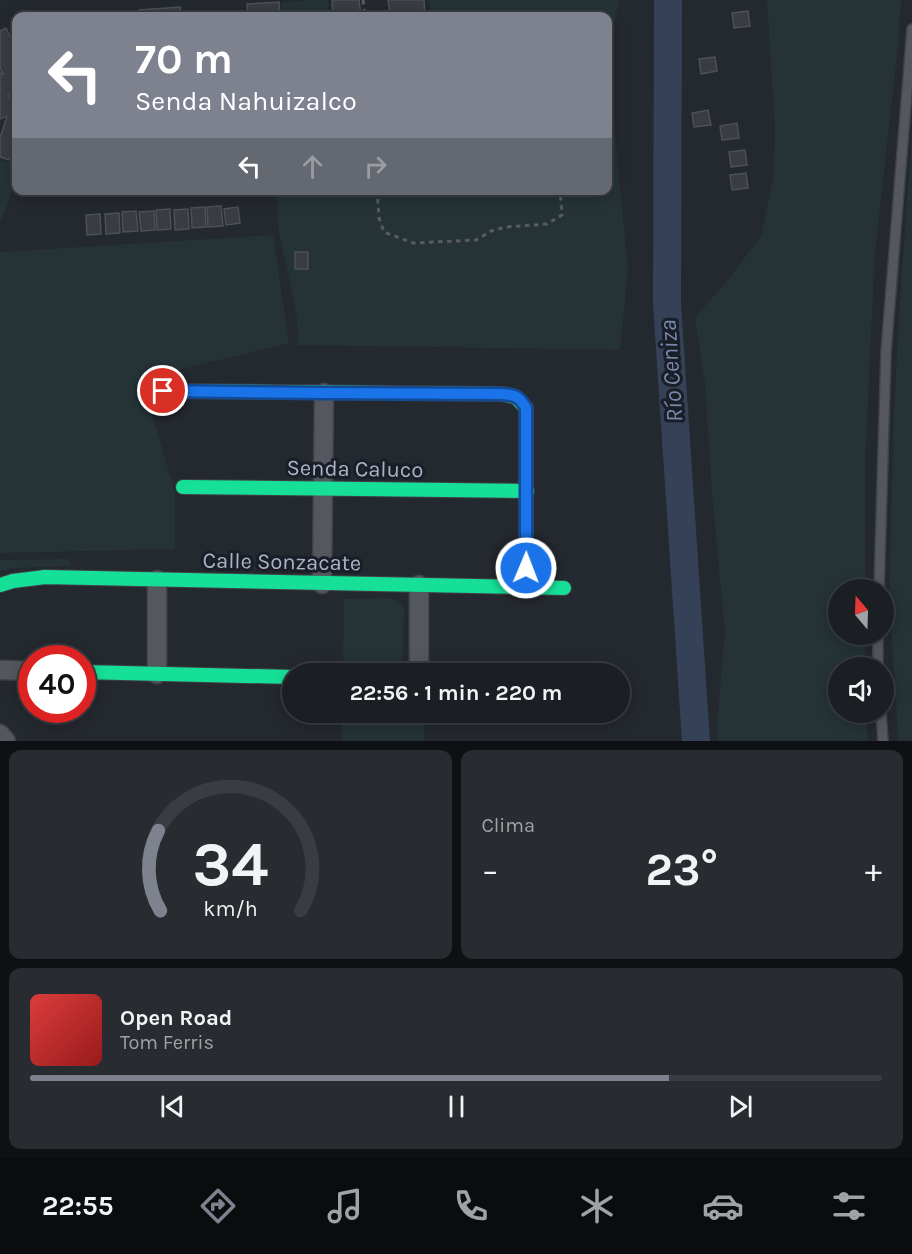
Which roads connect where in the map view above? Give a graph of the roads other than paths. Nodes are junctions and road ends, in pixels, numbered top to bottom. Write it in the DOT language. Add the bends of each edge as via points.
graph roads {
  1 [pos="912,29"];
  2 [pos="163,391"];
  3 [pos="324,393"];
  4 [pos="183,487"];
  5 [pos="322,488"];
  6 [pos="527,491"];
  7 [pos="879,579"];
  8 [pos="158,580"];
  9 [pos="322,584"];
  10 [pos="0,585"];
  11 [pos="419,585"];
  12 [pos="526,587"];
  13 [pos="564,588"];
  14 [pos="419,663"];
  15 [pos="0,670"];
  16 [pos="18,671"];
  17 [pos="96,672"];
  18 [pos="157,674"];
  19 [pos="282,677"];
  20 [pos="882,723"];
  21 [pos="0,734"];
  22 [pos="6,741"];
  23 [pos="883,741"];
  1 -- 7 [label="lane" via="886,352"];
  2 -- 3 [label="street"];
  3 -- 5 [label="street"];
  3 -- 6 [label="street" via="513,395 526,408"];
  4 -- 5 [label="street, Senda Caluco"];
  5 -- 6 [label="street, Senda Caluco"];
  5 -- 9 [label="street"];
  6 -- 12 [label="street"];
  8 -- 9 [label="street, Calle Sonzacate"];
  8 -- 10 [label="street, Calle Sonzacate" via="45,577"];
  8 -- 18 [label="street"];
  9 -- 11 [label="street, Calle Sonzacate"];
  11 -- 12 [label="street, Calle Sonzacate"];
  11 -- 14 [label="street"];
  12 -- 13 [label="street, Calle Sonzacate"];
  15 -- 16 [label="street"];
  17 -- 18 [label="street"];
  18 -- 19 [label="street"];
  20 -- 23 [label="lane"];
  21 -- 22 [label="street"];
}
